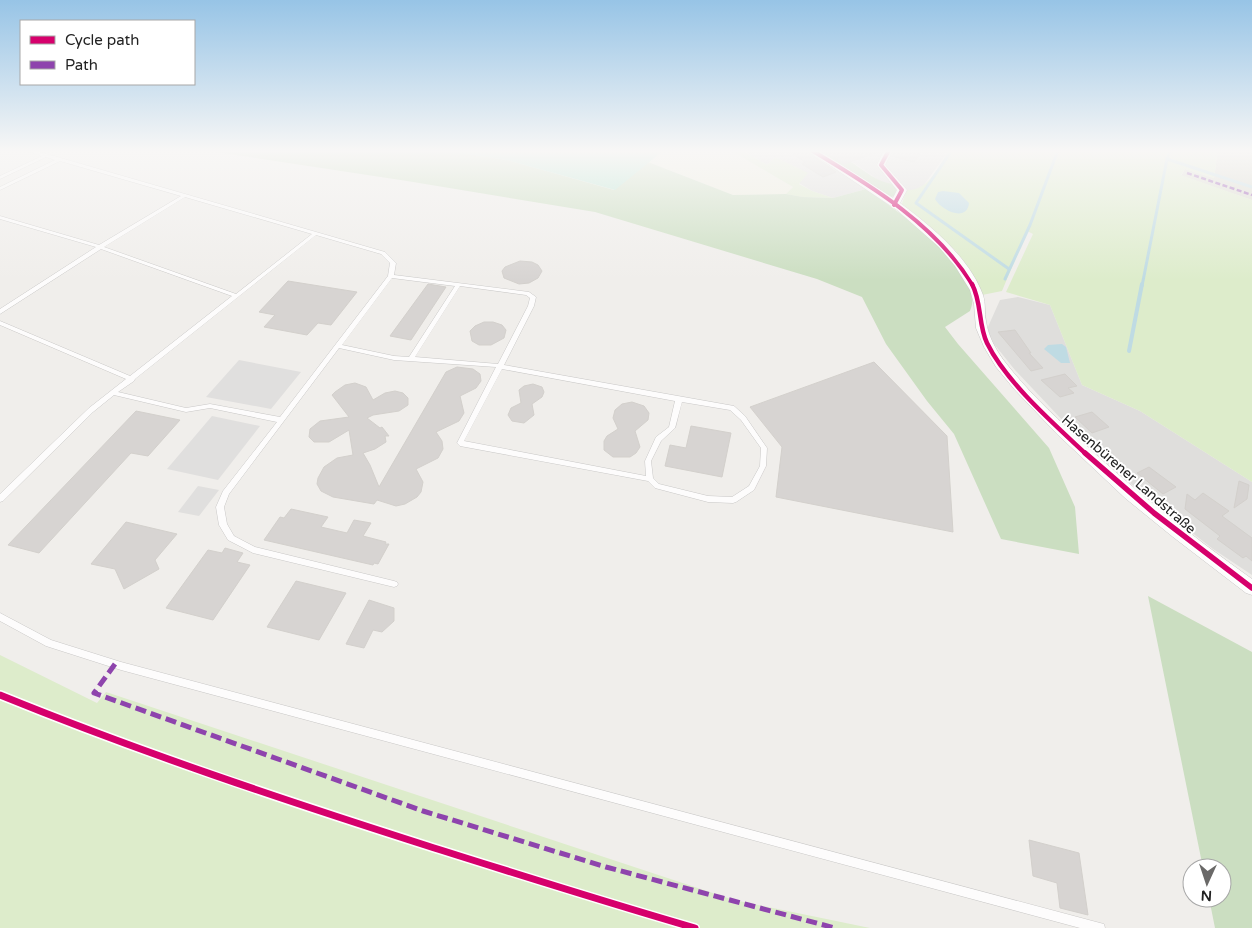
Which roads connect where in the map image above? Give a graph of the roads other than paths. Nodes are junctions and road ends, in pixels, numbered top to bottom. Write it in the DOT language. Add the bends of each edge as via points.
graph roads {
  1 [pos="175,193"];
  2 [pos="876,193"];
  3 [pos="900,193"];
  4 [pos="184,196"];
  5 [pos="894,205"];
  6 [pos="0,217"];
  7 [pos="314,235"];
  8 [pos="100,247"];
  9 [pos="391,276"];
  10 [pos="459,284"];
  11 [pos="237,296"];
  12 [pos="0,312"];
  13 [pos="0,323"];
  14 [pos="338,346"];
  15 [pos="411,359"];
  16 [pos="500,366"];
  17 [pos="132,379"];
  18 [pos="114,393"];
  19 [pos="679,399"];
  20 [pos="281,420"];
  21 [pos="650,479"];
  22 [pos="0,499"];
  23 [pos="394,584"];
  24 [pos="1252,588"];
  25 [pos="0,617"];
  26 [pos="1100,928"];
  1 -- 4 [label="lane"];
  2 -- 5 [label="street, Hasenbürener Landstraße"];
  3 -- 5 [label="street"];
  4 -- 7 [label="lane"];
  4 -- 8 [label="lane"];
  5 -- 24 [label="street, Hasenbürener Landstraße" via="937,238 960,262 980,302 979,318 988,347 1040,409 1131,494"];
  6 -- 8 [label="lane"];
  7 -- 9 [label="lane" via="383,253 393,263"];
  7 -- 11 [label="lane"];
  8 -- 11 [label="lane"];
  8 -- 12 [label="lane"];
  9 -- 10 [label="lane"];
  9 -- 14 [label="lane"];
  10 -- 15 [label="lane"];
  10 -- 16 [label="lane" via="527,293 533,297"];
  11 -- 17 [label="lane"];
  13 -- 17 [label="lane"];
  14 -- 15 [label="lane"];
  14 -- 20 [label="lane"];
  15 -- 16 [label="lane"];
  16 -- 19 [label="lane"];
  16 -- 21 [label="lane" via="460,443"];
  17 -- 18 [label="lane"];
  18 -- 20 [label="lane" via="186,410 210,406"];
  18 -- 22 [label="lane" via="91,410"];
  19 -- 21 [label="lane" via="672,428 658,439 648,461"];
  19 -- 21 [label="lane" via="732,408 764,448 764,466 752,488 733,500 708,499 657,486"];
  20 -- 23 [label="lane" via="226,493 220,507 223,525 231,538 253,550"];
  25 -- 26 [label="lane" via="49,643 121,666"];
}
